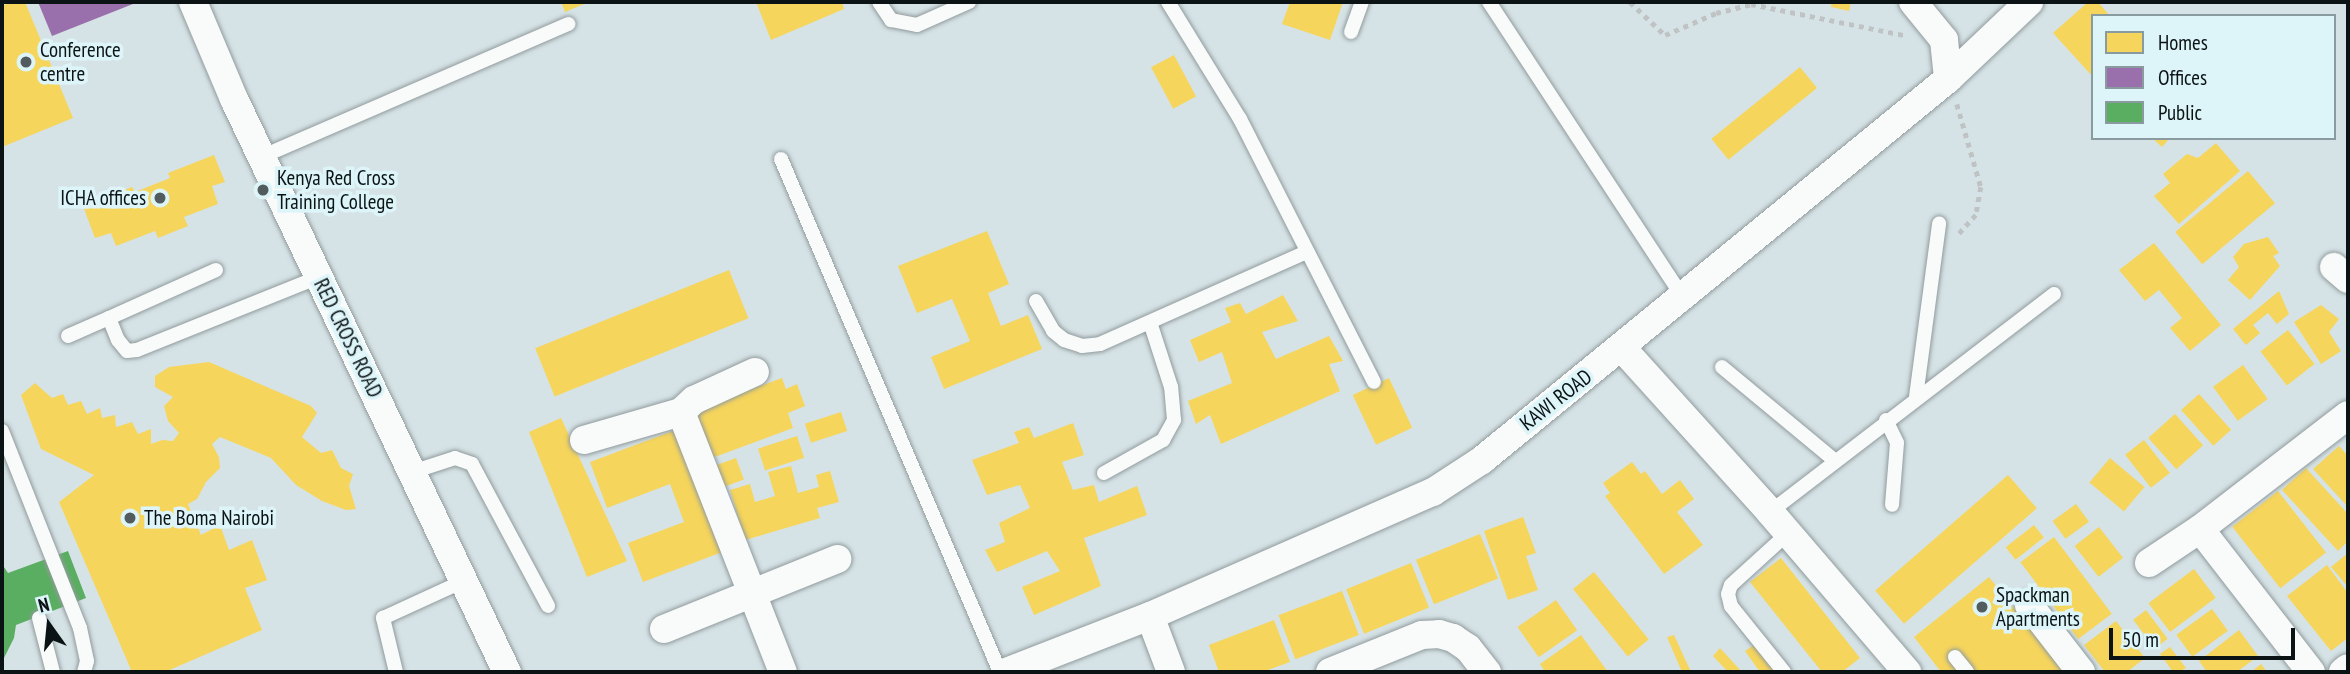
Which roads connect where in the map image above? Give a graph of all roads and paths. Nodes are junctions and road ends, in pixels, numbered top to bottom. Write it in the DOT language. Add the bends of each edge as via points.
graph roads {
  1 [pos="193,2"];
  2 [pos="879,2"];
  3 [pos="969,2"];
  4 [pos="1168,2"];
  5 [pos="1362,2"];
  6 [pos="1489,2"];
  7 [pos="1630,2"];
  8 [pos="1913,2"];
  9 [pos="2029,2"];
  10 [pos="568,24"];
  11 [pos="1351,32"];
  12 [pos="1944,40"];
  13 [pos="1948,79"];
  14 [pos="261,157"];
  15 [pos="780,159"];
  16 [pos="1939,225"];
  17 [pos="1307,252"];
  18 [pos="216,270"];
  19 [pos="319,277"];
  20 [pos="2054,294"];
  21 [pos="1682,297"];
  22 [pos="1036,302"];
  23 [pos="109,318"];
  24 [pos="1150,322"];
  25 [pos="68,336"];
  26 [pos="1622,348"];
  27 [pos="1722,367"];
  28 [pos="755,372"];
  29 [pos="1374,382"];
  30 [pos="1916,397"];
  31 [pos="681,412"];
  32 [pos="2348,415"];
  33 [pos="1886,420"];
  34 [pos="2,431"];
  35 [pos="584,440"];
  36 [pos="1834,460"];
  37 [pos="412,472"];
  38 [pos="1104,473"];
  39 [pos="1892,505"];
  40 [pos="1778,523"];
  41 [pos="2200,529"];
  42 [pos="836,559"];
  43 [pos="2149,564"];
  44 [pos="464,581"];
  45 [pos="752,593"];
  46 [pos="2029,605"];
  47 [pos="548,606"];
  48 [pos="1150,616"];
  49 [pos="39,618"];
  50 [pos="664,629"];
  51 [pos="1955,657"];
  52 [pos="2348,668"];
  53 [pos="52,672"];
  54 [pos="84,672"];
  55 [pos="396,672"];
  56 [pos="507,672"];
  57 [pos="783,672"];
  58 [pos="1000,672"];
  59 [pos="1006,672"];
  60 [pos="1171,672"];
  61 [pos="1331,672"];
  62 [pos="1487,672"];
  63 [pos="1784,672"];
  64 [pos="1907,672"];
  65 [pos="1967,672"];
  66 [pos="2081,672"];
  67 [pos="2311,672"];
  68 [pos="2343,672"];
  1 -- 14 [label="street, RED CROSS ROAD"];
  2 -- 3 [label="lane" via="891,20 917,25"];
  4 -- 17 [label="lane" via="1240,120"];
  5 -- 11 [label="lane"];
  6 -- 21 [label="lane"];
  7 -- 12 [label="path" via="1665,35 1751,4"];
  8 -- 12 [label="street"];
  9 -- 13 [label="street, KAWI ROAD"];
  10 -- 14 [label="lane"];
  12 -- 13 [label="street"];
  13 -- 21 [label="street, KAWI ROAD"];
  14 -- 19 [label="street, RED CROSS ROAD"];
  15 -- 58 [label="lane"];
  16 -- 30 [label="lane"];
  17 -- 24 [label="lane"];
  17 -- 29 [label="lane"];
  18 -- 23 [label="lane"];
  19 -- 23 [label="lane" via="138,350 127,351"];
  19 -- 37 [label="street, RED CROSS ROAD"];
  20 -- 30 [label="lane"];
  21 -- 26 [label="street, KAWI ROAD"];
  22 -- 24 [label="lane" via="1053,331 1083,346 1100,344"];
  23 -- 25 [label="lane"];
  24 -- 38 [label="lane" via="1171,387 1174,420 1163,440"];
  26 -- 40 [label="street"];
  26 -- 48 [label="street, KAWI ROAD" via="1482,460 1433,492"];
  27 -- 36 [label="lane"];
  28 -- 31 [label="street" via="694,400"];
  30 -- 33 [label="lane"];
  31 -- 35 [label="street"];
  31 -- 45 [label="street"];
  32 -- 41 [label="street"];
  33 -- 36 [label="lane"];
  33 -- 39 [label="lane" via="1897,443"];
  34 -- 54 [label="lane" via="80,628 87,661"];
  36 -- 40 [label="lane"];
  37 -- 44 [label="street, RED CROSS ROAD"];
  37 -- 47 [label="lane" via="456,458 472,464"];
  40 -- 63 [label="lane" via="1728,594 1731,606"];
  40 -- 64 [label="street"];
  41 -- 43 [label="street"];
  41 -- 67 [label="street"];
  42 -- 45 [label="street"];
  44 -- 55 [label="lane" via="383,618"];
  44 -- 56 [label="street, RED CROSS ROAD"];
  45 -- 50 [label="street"];
  45 -- 57 [label="street"];
  46 -- 66 [label="street"];
  48 -- 59 [label="street, KAWI ROAD"];
  48 -- 60 [label="street"];
  49 -- 53 [label="lane"];
  51 -- 65 [label="lane"];
  52 -- 68 [label="street"];
  61 -- 62 [label="street" via="1422,635 1439,634 1468,648"];
}
